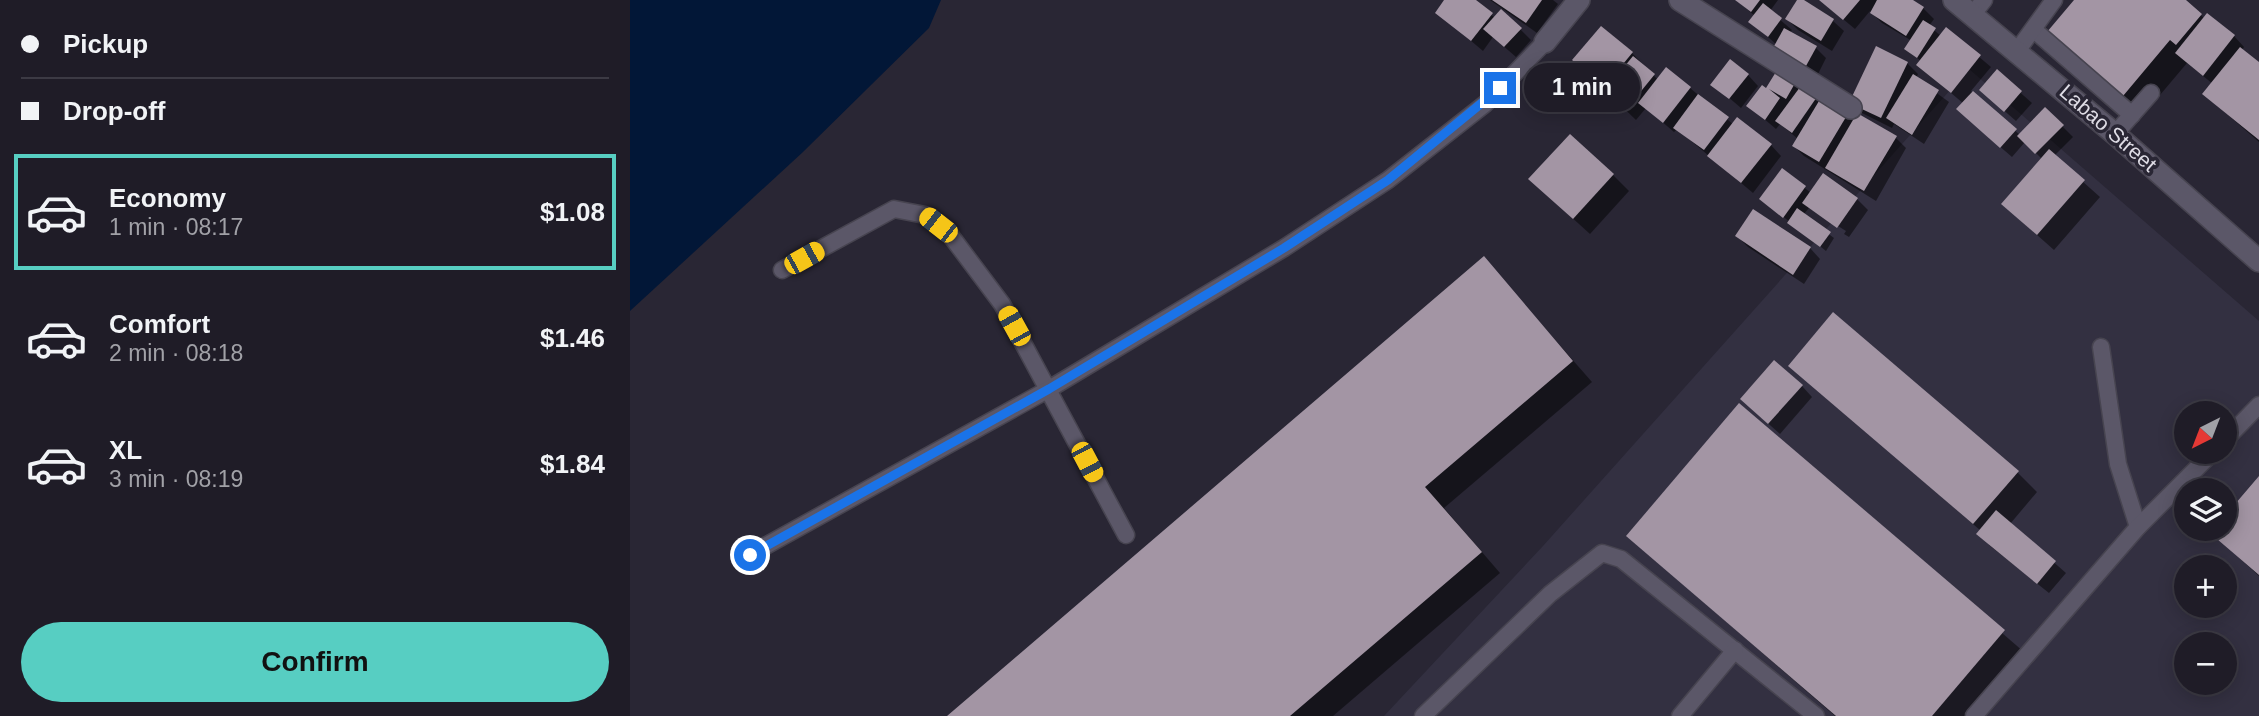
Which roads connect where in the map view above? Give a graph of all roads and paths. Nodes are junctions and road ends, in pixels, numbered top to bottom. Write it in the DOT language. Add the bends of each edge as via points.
graph roads {
  1 [pos="1579,0"];
  2 [pos="1680,0"];
  3 [pos="1954,0"];
  4 [pos="2054,0"];
  5 [pos="1979,7"];
  6 [pos="2034,30"];
  7 [pos="1545,42"];
  8 [pos="2017,51"];
  9 [pos="2151,93"];
  10 [pos="1851,107"];
  11 [pos="2132,115"];
  12 [pos="2115,134"];
  13 [pos="2259,261"];
  14 [pos="782,270"];
  15 [pos="2101,347"];
  16 [pos="1049,389"];
  17 [pos="2259,405"];
  18 [pos="2237,427"];
  19 [pos="2201,464"];
  20 [pos="2138,527"];
  21 [pos="1126,535"];
  22 [pos="750,555"];
  23 [pos="1735,650"];
  24 [pos="1423,716"];
  25 [pos="1681,716"];
  26 [pos="1815,716"];
  27 [pos="1974,716"];
  1 -- 7 [label="main road"];
  2 -- 10 [label="main road"];
  3 -- 5 [label="main road, Labao Street"];
  4 -- 6 [label="lane"];
  5 -- 8 [label="main road, Labao Street"];
  6 -- 8 [label="lane"];
  6 -- 11 [label="lane"];
  7 -- 16 [label="lane" via="1485,104 1388,180"];
  8 -- 12 [label="main road, Labao Street"];
  9 -- 11 [label="lane"];
  11 -- 12 [label="lane"];
  12 -- 13 [label="main road, Labao Street"];
  14 -- 16 [label="lane" via="894,209 925,215 951,236 1002,304"];
  15 -- 20 [label="lane" via="2118,464"];
  16 -- 21 [label="lane"];
  16 -- 22 [label="lane"];
  17 -- 18 [label="lane"];
  19 -- 20 [label="lane"];
  20 -- 27 [label="lane"];
  23 -- 24 [label="lane" via="1622,559 1602,553 1549,594"];
  23 -- 25 [label="lane"];
  23 -- 26 [label="lane"];
}
